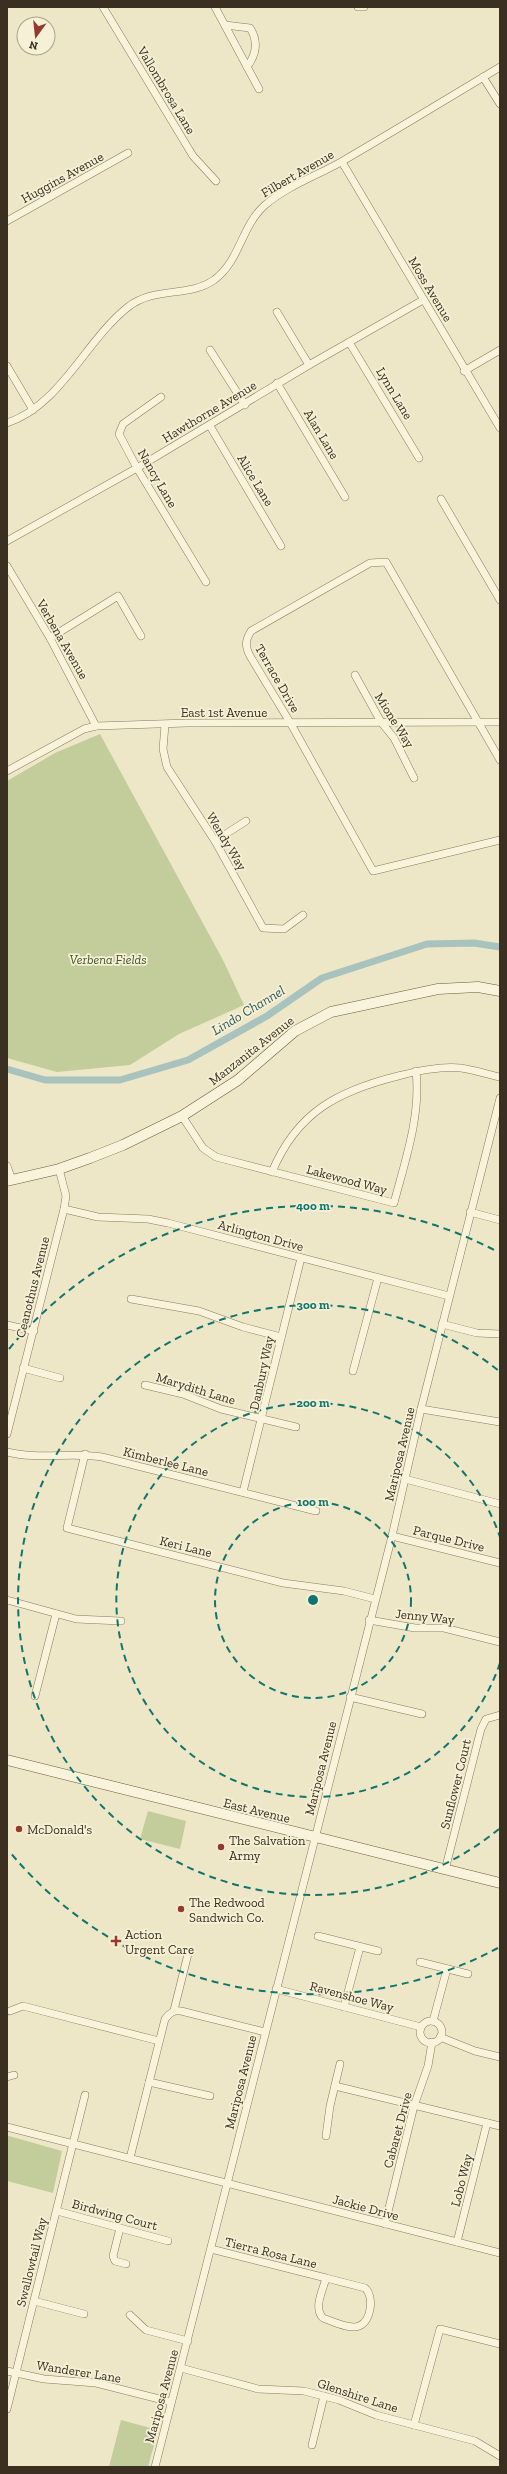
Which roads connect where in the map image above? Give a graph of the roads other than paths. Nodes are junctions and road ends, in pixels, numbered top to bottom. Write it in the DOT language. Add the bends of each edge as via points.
graph roads {
  1 [pos="103,7"];
  2 [pos="215,7"];
  3 [pos="358,7"];
  4 [pos="364,7"];
  5 [pos="225,25"];
  6 [pos="247,67"];
  7 [pos="500,67"];
  8 [pos="483,77"];
  9 [pos="258,88"];
  10 [pos="500,104"];
  11 [pos="128,153"];
  12 [pos="342,162"];
  13 [pos="216,181"];
  14 [pos="7,221"];
  15 [pos="423,300"];
  16 [pos="277,312"];
  17 [pos="349,342"];
  18 [pos="210,350"];
  19 [pos="500,350"];
  20 [pos="309,365"];
  21 [pos="7,366"];
  22 [pos="464,370"];
  23 [pos="277,383"];
  24 [pos="161,397"];
  25 [pos="245,405"];
  26 [pos="33,410"];
  27 [pos="7,423"];
  28 [pos="210,426"];
  29 [pos="500,428"];
  30 [pos="419,458"];
  31 [pos="137,468"];
  32 [pos="345,497"];
  33 [pos="441,500"];
  34 [pos="7,541"];
  35 [pos="281,546"];
  36 [pos="7,566"];
  37 [pos="206,582"];
  38 [pos="500,600"];
  39 [pos="142,636"];
  40 [pos="50,638"];
  41 [pos="355,675"];
  42 [pos="381,722"];
  43 [pos="479,722"];
  44 [pos="500,722"];
  45 [pos="291,724"];
  46 [pos="165,725"];
  47 [pos="96,726"];
  48 [pos="500,760"];
  49 [pos="7,771"];
  50 [pos="414,778"];
  51 [pos="246,821"];
  52 [pos="500,840"];
  53 [pos="215,841"];
  54 [pos="303,915"];
  55 [pos="498,990"];
  56 [pos="416,1071"];
  57 [pos="500,1077"];
  58 [pos="500,1098"];
  59 [pos="182,1116"];
  60 [pos="498,1117"];
  61 [pos="7,1166"];
  62 [pos="59,1169"];
  63 [pos="272,1172"];
  64 [pos="10,1181"];
  65 [pos="64,1209"];
  66 [pos="470,1212"];
  67 [pos="500,1220"];
  68 [pos="301,1258"];
  69 [pos="378,1278"];
  70 [pos="450,1296"];
  71 [pos="131,1299"];
  72 [pos="7,1324"];
  73 [pos="442,1324"];
  74 [pos="34,1331"];
  75 [pos="500,1334"];
  76 [pos="281,1336"];
  77 [pos="24,1368"];
  78 [pos="353,1371"];
  79 [pos="60,1378"];
  80 [pos="145,1384"];
  81 [pos="421,1408"];
  82 [pos="263,1419"];
  83 [pos="500,1422"];
  84 [pos="296,1426"];
  85 [pos="7,1434"];
  86 [pos="7,1452"];
  87 [pos="85,1454"];
  88 [pos="405,1479"];
  89 [pos="244,1492"];
  90 [pos="500,1504"];
  91 [pos="316,1512"];
  92 [pos="392,1536"];
  93 [pos="500,1563"];
  94 [pos="375,1599"];
  95 [pos="7,1600"];
  96 [pos="56,1614"];
  97 [pos="369,1620"];
  98 [pos="121,1621"];
  99 [pos="500,1642"];
  100 [pos="35,1696"];
  101 [pos="350,1697"];
  102 [pos="422,1714"];
  103 [pos="500,1715"];
  104 [pos="7,1760"];
  105 [pos="315,1838"];
  106 [pos="445,1870"];
  107 [pos="500,1883"];
  108 [pos="318,1936"];
  109 [pos="360,1947"];
  110 [pos="378,1951"];
  111 [pos="188,1954"];
  112 [pos="420,1962"];
  113 [pos="447,1969"];
  114 [pos="468,1974"];
  115 [pos="276,1989"];
  116 [pos="344,2007"];
  117 [pos="174,2010"];
  118 [pos="10,2011"];
  119 [pos="433,2021"];
  120 [pos="421,2027"];
  121 [pos="265,2032"];
  122 [pos="440,2038"];
  123 [pos="159,2041"];
  124 [pos="432,2042"];
  125 [pos="500,2057"];
  126 [pos="340,2064"];
  127 [pos="149,2082"];
  128 [pos="335,2086"];
  129 [pos="85,2095"];
  130 [pos="210,2096"];
  131 [pos="414,2106"];
  132 [pos="487,2123"];
  133 [pos="500,2126"];
  134 [pos="7,2127"];
  135 [pos="326,2136"];
  136 [pos="73,2144"];
  137 [pos="130,2158"];
  138 [pos="227,2183"];
  139 [pos="56,2211"];
  140 [pos="385,2224"];
  141 [pos="120,2228"];
  142 [pos="168,2240"];
  143 [pos="457,2242"];
  144 [pos="211,2249"];
  145 [pos="500,2254"];
  146 [pos="126,2264"];
  147 [pos="326,2278"];
  148 [pos="34,2301"];
  149 [pos="84,2314"];
  150 [pos="130,2315"];
  151 [pos="188,2341"];
  152 [pos="500,2344"];
  153 [pos="181,2368"];
  154 [pos="7,2371"];
  155 [pos="16,2373"];
  156 [pos="324,2396"];
  157 [pos="171,2402"];
  158 [pos="7,2409"];
  159 [pos="414,2425"];
  160 [pos="312,2445"];
  161 [pos="500,2456"];
  162 [pos="155,2467"];
  1 -- 13 [label="street, Vallombrosa Lane" via="193,156"];
  2 -- 5 [label="street"];
  3 -- 4 [label="street"];
  5 -- 6 [label="street"];
  5 -- 6 [label="street" via="250,28 256,44 254,56"];
  6 -- 9 [label="street"];
  7 -- 8 [label="street, Filbert Avenue"];
  8 -- 10 [label="street"];
  8 -- 12 [label="street, Filbert Avenue"];
  11 -- 14 [label="street, Huggins Avenue"];
  12 -- 15 [label="street, Moss Avenue"];
  12 -- 26 [label="street, Filbert Avenue" via="264,206 250,224 228,267 212,282 191,289 150,295 128,308"];
  15 -- 17 [label="street, Hawthorne Avenue"];
  15 -- 22 [label="street, Moss Avenue"];
  16 -- 20 [label="street"];
  17 -- 20 [label="street, Hawthorne Avenue"];
  17 -- 30 [label="street, Lynn Lane"];
  18 -- 25 [label="street"];
  19 -- 22 [label="street"];
  20 -- 23 [label="street, Hawthorne Avenue"];
  21 -- 26 [label="street"];
  22 -- 29 [label="street, Moss Avenue"];
  23 -- 25 [label="street, Hawthorne Avenue"];
  23 -- 32 [label="street, Alan Lane"];
  24 -- 31 [label="street, Nancy Lane" via="123,424 119,434"];
  25 -- 28 [label="street, Hawthorne Avenue"];
  26 -- 27 [label="street, Filbert Avenue"];
  28 -- 31 [label="street, Hawthorne Avenue"];
  28 -- 35 [label="street, Alice Lane"];
  31 -- 34 [label="street, Hawthorne Avenue"];
  31 -- 37 [label="street, Nancy Lane"];
  33 -- 38 [label="street"];
  36 -- 40 [label="street, Verbena Avenue"];
  39 -- 40 [label="street" via="118,596"];
  40 -- 47 [label="street, Verbena Avenue"];
  41 -- 42 [label="street, Mione Way"];
  42 -- 43 [label="street, East 1st Avenue"];
  42 -- 45 [label="street, East 1st Avenue"];
  42 -- 50 [label="street, Mione Way" via="394,738"];
  43 -- 44 [label="street, East 1st Avenue"];
  43 -- 45 [label="street, Terrace Drive" via="393,571 386,562 378,561 370,563 251,631 246,639 250,656"];
  43 -- 48 [label="street, Terrace Drive"];
  45 -- 46 [label="street, East 1st Avenue"];
  45 -- 52 [label="street, Terrace Drive" via="373,871"];
  46 -- 47 [label="street, East 1st Avenue"];
  46 -- 53 [label="street, Wendy Way" via="163,749 167,767"];
  47 -- 49 [label="street, East 1st Avenue" via="84,729"];
  51 -- 53 [label="street"];
  53 -- 54 [label="street, Wendy Way" via="263,928 284,929"];
  55 -- 59 [label="street, Manzanita Avenue" via="478,987 438,989 331,1012 295,1030 238,1080"];
  56 -- 57 [label="street" via="461,1068"];
  56 -- 63 [label="street" via="362,1085 320,1108 291,1137 280,1153"];
  56 -- 63 [label="street, Lakewood Way" via="418,1091 414,1120 394,1203"];
  58 -- 60 [label="street, Mariposa Avenue"];
  59 -- 62 [label="street, Manzanita Avenue" via="123,1145"];
  59 -- 63 [label="street, Lakewood Way" via="202,1148 216,1157"];
  60 -- 66 [label="street, Mariposa Avenue"];
  61 -- 64 [label="street"];
  62 -- 64 [label="street, Manzanita Avenue"];
  62 -- 65 [label="street, Ceanothus Avenue" via="66,1196"];
  65 -- 68 [label="street, Arlington Drive" via="115,1219 168,1222"];
  65 -- 74 [label="street, Ceanothus Avenue"];
  66 -- 67 [label="street"];
  66 -- 70 [label="street, Mariposa Avenue"];
  68 -- 69 [label="street, Arlington Drive"];
  68 -- 76 [label="street, Danbury Way"];
  69 -- 70 [label="street, Arlington Drive"];
  69 -- 78 [label="street"];
  70 -- 73 [label="street, Mariposa Avenue"];
  71 -- 76 [label="street" via="200,1311 243,1327"];
  72 -- 74 [label="street"];
  73 -- 75 [label="street" via="478,1333"];
  73 -- 81 [label="street, Mariposa Avenue"];
  74 -- 77 [label="street, Ceanothus Avenue"];
  76 -- 82 [label="street, Danbury Way"];
  77 -- 79 [label="street"];
  77 -- 85 [label="street, Ceanothus Avenue"];
  80 -- 82 [label="street, Marydith Lane" via="183,1394 222,1409"];
  81 -- 83 [label="street"];
  81 -- 88 [label="street, Mariposa Avenue"];
  82 -- 84 [label="street, Marydith Lane"];
  82 -- 89 [label="street, Danbury Way"];
  86 -- 87 [label="street, Kimberlee Lane" via="35,1457"];
  87 -- 89 [label="street, Kimberlee Lane"];
  87 -- 94 [label="street, Keri Lane" via="66,1528 283,1583 344,1591"];
  88 -- 90 [label="street"];
  88 -- 92 [label="street, Mariposa Avenue"];
  89 -- 91 [label="street, Kimberlee Lane"];
  92 -- 93 [label="street, Parque Drive"];
  92 -- 94 [label="street, Mariposa Avenue"];
  94 -- 97 [label="street, Mariposa Avenue"];
  95 -- 96 [label="street"];
  96 -- 98 [label="street" via="95,1621"];
  96 -- 100 [label="street"];
  97 -- 99 [label="street, Jenny Way" via="415,1628 444,1628"];
  97 -- 101 [label="street, Mariposa Avenue"];
  101 -- 102 [label="street"];
  101 -- 105 [label="street, Mariposa Avenue"];
  103 -- 106 [label="street, Sunflower Court" via="486,1719 481,1729"];
  104 -- 105 [label="street, East Avenue"];
  105 -- 106 [label="street, East Avenue"];
  105 -- 115 [label="street, Mariposa Avenue"];
  106 -- 107 [label="street, East Avenue"];
  108 -- 109 [label="street"];
  109 -- 110 [label="street"];
  109 -- 116 [label="street"];
  111 -- 117 [label="street"];
  112 -- 113 [label="street"];
  113 -- 114 [label="street"];
  113 -- 119 [label="street"];
  115 -- 116 [label="street, Ravenshoe Way"];
  115 -- 121 [label="street, Mariposa Avenue"];
  116 -- 120 [label="street, Ravenshoe Way"];
  117 -- 121 [label="street"];
  117 -- 123 [label="street" via="165,2019"];
  118 -- 123 [label="street" via="23,2006"];
  119 -- 120 [label="street" via="426,2022"];
  119 -- 122 [label="street" via="441,2029"];
  120 -- 124 [label="street" via="421,2037"];
  121 -- 138 [label="street, Mariposa Avenue"];
  122 -- 124 [label="street"];
  122 -- 125 [label="street" via="474,2051"];
  123 -- 127 [label="street"];
  124 -- 131 [label="street, Cabaret Drive" via="428,2066"];
  126 -- 128 [label="street"];
  127 -- 130 [label="street"];
  127 -- 137 [label="street"];
  128 -- 131 [label="street"];
  128 -- 135 [label="street"];
  129 -- 136 [label="street, Swallowtail Way"];
  131 -- 132 [label="street"];
  131 -- 140 [label="street, Cabaret Drive"];
  132 -- 133 [label="street"];
  132 -- 143 [label="street, Lobo Way"];
  134 -- 136 [label="street, Jackie Drive"];
  136 -- 137 [label="street, Jackie Drive"];
  136 -- 139 [label="street, Swallowtail Way"];
  137 -- 138 [label="street, Jackie Drive"];
  138 -- 140 [label="street, Jackie Drive"];
  138 -- 144 [label="street, Mariposa Avenue"];
  139 -- 141 [label="street, Birdwing Court"];
  139 -- 148 [label="street, Swallowtail Way"];
  140 -- 143 [label="street, Jackie Drive"];
  141 -- 142 [label="street, Birdwing Court"];
  141 -- 146 [label="street" via="113,2256 115,2261"];
  143 -- 145 [label="street, Jackie Drive"];
  144 -- 147 [label="street, Tierra Rosa Lane"];
  144 -- 151 [label="street, Mariposa Avenue"];
  147 -- 147 [label="street, Tierra Rosa Lane" via="369,2291 371,2301 362,2325 353,2327 319,2315"];
  148 -- 149 [label="street"];
  148 -- 155 [label="street, Swallowtail Way"];
  150 -- 151 [label="street" via="146,2330"];
  151 -- 153 [label="street, Mariposa Avenue"];
  152 -- 159 [label="street" via="440,2329"];
  153 -- 156 [label="street, Glenshire Lane" via="258,2389 304,2391"];
  153 -- 157 [label="street, Mariposa Avenue"];
  154 -- 155 [label="street, Wanderer Lane"];
  155 -- 157 [label="street, Wanderer Lane" via="44,2379 96,2383"];
  155 -- 158 [label="street, Swallowtail Way"];
  156 -- 159 [label="street, Glenshire Lane" via="376,2415"];
  156 -- 160 [label="street"];
  157 -- 162 [label="street, Mariposa Avenue"];
  159 -- 161 [label="street, Glenshire Lane" via="474,2441"];
}
